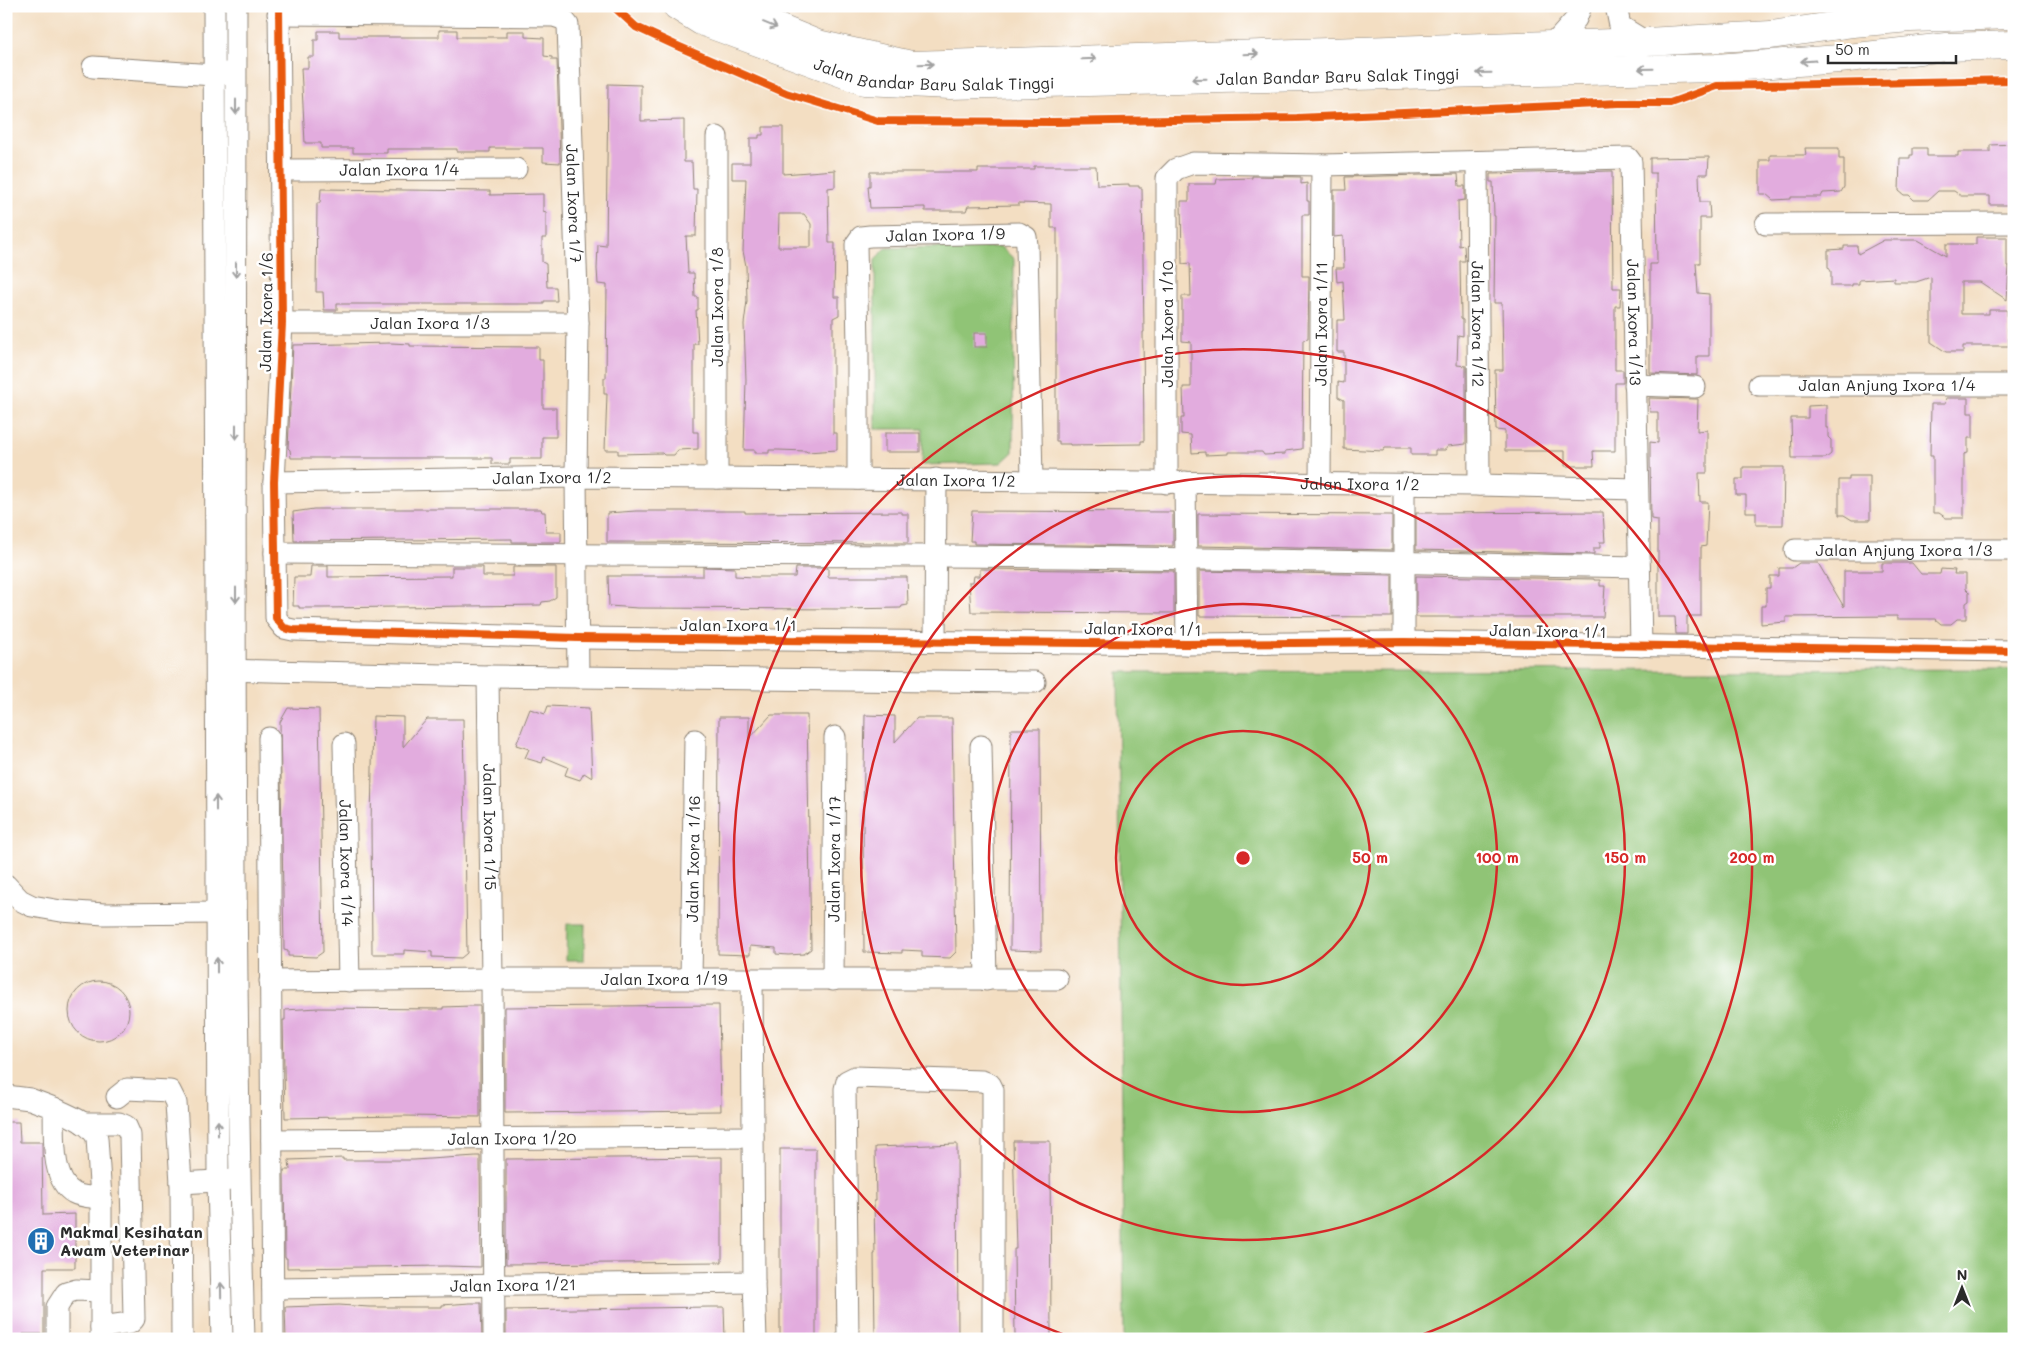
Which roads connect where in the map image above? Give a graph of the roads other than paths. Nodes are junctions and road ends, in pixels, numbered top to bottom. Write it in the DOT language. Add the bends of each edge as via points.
graph roads {
  1 [pos="214,6"];
  2 [pos="236,6"];
  3 [pos="676,6"];
  4 [pos="725,6"];
  5 [pos="1581,6"];
  6 [pos="1616,6"];
  7 [pos="278,10"];
  8 [pos="1988,10"];
  9 [pos="2014,15"];
  10 [pos="1646,42"];
  11 [pos="1553,45"];
  12 [pos="2014,45"];
  13 [pos="1987,46"];
  14 [pos="93,67"];
  15 [pos="236,72"];
  16 [pos="214,75"];
  17 [pos="716,137"];
  18 [pos="1477,163"];
  19 [pos="1322,165"];
  20 [pos="516,169"];
  21 [pos="281,170"];
  22 [pos="2014,223"];
  23 [pos="1766,224"];
  24 [pos="282,323"];
  25 [pos="578,323"];
  26 [pos="1635,385"];
  27 [pos="1758,385"];
  28 [pos="2014,385"];
  29 [pos="1696,387"];
  30 [pos="576,477"];
  31 [pos="716,478"];
  32 [pos="858,478"];
  33 [pos="936,479"];
  34 [pos="1032,480"];
  35 [pos="274,482"];
  36 [pos="1176,482"];
  37 [pos="1320,483"];
  38 [pos="1404,484"];
  39 [pos="1479,485"];
  40 [pos="1637,489"];
  41 [pos="1795,550"];
  42 [pos="2014,550"];
  43 [pos="275,553"];
  44 [pos="577,556"];
  45 [pos="936,556"];
  46 [pos="1186,558"];
  47 [pos="1404,563"];
  48 [pos="1639,567"];
  49 [pos="276,618"];
  50 [pos="578,638"];
  51 [pos="935,640"];
  52 [pos="1404,642"];
  53 [pos="1187,644"];
  54 [pos="1641,646"];
  55 [pos="2014,651"];
  56 [pos="226,670"];
  57 [pos="488,676"];
  58 [pos="578,676"];
  59 [pos="1035,682"];
  60 [pos="835,737"];
  61 [pos="268,738"];
  62 [pos="695,740"];
  63 [pos="344,744"];
  64 [pos="981,746"];
  65 [pos="6,885"];
  66 [pos="217,913"];
  67 [pos="492,979"];
  68 [pos="691,979"];
  69 [pos="1057,979"];
  70 [pos="752,980"];
  71 [pos="833,980"];
  72 [pos="986,980"];
  73 [pos="270,981"];
  74 [pos="349,981"];
  75 [pos="6,1096"];
  76 [pos="117,1097"];
  77 [pos="54,1108"];
  78 [pos="83,1123"];
  79 [pos="753,1137"];
  80 [pos="493,1139"];
  81 [pos="272,1140"];
  82 [pos="229,1181"];
  83 [pos="181,1183"];
  84 [pos="101,1198"];
  85 [pos="754,1282"];
  86 [pos="494,1285"];
  87 [pos="273,1288"];
  88 [pos="100,1291"];
  89 [pos="101,1333"];
  90 [pos="57,1339"];
  91 [pos="182,1339"];
  92 [pos="222,1339"];
  93 [pos="244,1339"];
  94 [pos="274,1339"];
  95 [pos="494,1339"];
  96 [pos="756,1339"];
  97 [pos="848,1339"];
  98 [pos="993,1339"];
  1 -- 16 [label="street"];
  2 -- 15 [label="street"];
  13 -- 3 [label="main road, Jalan Bandar Baru Salak Tinggi, one-way" via="1716,68 950,85 864,81 701,21"];
  4 -- 11 [label="main road, Jalan Bandar Baru Salak Tinggi, one-way" via="817,44 911,65"];
  5 -- 11 [label="street" via="1576,19"];
  6 -- 10 [label="street" via="1620,26"];
  7 -- 21 [label="street, Jalan Ixora 1/6"];
  7 -- 25 [label="street, Jalan Ixora 1/7" via="554,16 563,19 568,25"];
  8 -- 9 [label="main road, Jalan Bandar Baru Salak Tinggi"];
  8 -- 10 [label="main road, Jalan Bandar Baru Salak Tinggi" via="1853,23 1771,35"];
  8 -- 13 [label="street"];
  10 -- 11 [label="main road, Jalan Bandar Baru Salak Tinggi"];
  12 -- 13 [label="main road, Jalan Bandar Baru Salak Tinggi"];
  14 -- 16 [label="street"];
  15 -- 16 [label="street"];
  15 -- 56 [label="street, one-way"];
  16 -- 56 [label="street"];
  17 -- 31 [label="street, Jalan Ixora 1/8"];
  18 -- 19 [label="street"];
  18 -- 26 [label="street, Jalan Ixora 1/13" via="1628,158 1631,162"];
  18 -- 39 [label="street, Jalan Ixora 1/12"];
  19 -- 36 [label="street, Jalan Ixora 1/10" via="1193,163 1176,169 1167,178"];
  19 -- 37 [label="street, Jalan Ixora 1/11"];
  20 -- 21 [label="street, Jalan Ixora 1/4"];
  21 -- 24 [label="street, Jalan Ixora 1/6"];
  22 -- 23 [label="street"];
  24 -- 25 [label="street, Jalan Ixora 1/3"];
  24 -- 35 [label="street, Jalan Ixora 1/6"];
  25 -- 30 [label="street, Jalan Ixora 1/7"];
  26 -- 29 [label="street"];
  26 -- 40 [label="street, Jalan Ixora 1/13"];
  27 -- 28 [label="street, Jalan Anjung Ixora 1/4"];
  30 -- 31 [label="street, Jalan Ixora 1/2"];
  30 -- 35 [label="street, Jalan Ixora 1/2"];
  30 -- 44 [label="street, Jalan Ixora 1/7"];
  31 -- 32 [label="street, Jalan Ixora 1/2"];
  32 -- 33 [label="street, Jalan Ixora 1/2"];
  32 -- 34 [label="street, Jalan Ixora 1/9" via="856,244 861,237 870,236 1019,233 1026,237 1027,245"];
  33 -- 34 [label="street, Jalan Ixora 1/2"];
  33 -- 45 [label="street"];
  34 -- 36 [label="street, Jalan Ixora 1/2"];
  35 -- 43 [label="street, Jalan Ixora 1/6"];
  36 -- 37 [label="street, Jalan Ixora 1/2"];
  36 -- 46 [label="street, Jalan Ixora 1/10"];
  37 -- 38 [label="street, Jalan Ixora 1/2"];
  38 -- 39 [label="street, Jalan Ixora 1/2"];
  38 -- 47 [label="street"];
  39 -- 40 [label="street, Jalan Ixora 1/2"];
  40 -- 48 [label="street, Jalan Ixora 1/13"];
  41 -- 42 [label="street, Jalan Anjung Ixora 1/3"];
  43 -- 44 [label="street"];
  43 -- 49 [label="street, Jalan Ixora 1/6"];
  44 -- 45 [label="street"];
  44 -- 50 [label="street, Jalan Ixora 1/7"];
  45 -- 46 [label="street"];
  45 -- 51 [label="street"];
  46 -- 47 [label="street"];
  46 -- 53 [label="street, Jalan Ixora 1/10"];
  47 -- 48 [label="street"];
  47 -- 52 [label="street"];
  48 -- 54 [label="street, Jalan Ixora 1/13"];
  49 -- 50 [label="street, Jalan Ixora 1/1" via="284,628 292,630"];
  50 -- 51 [label="street, Jalan Ixora 1/1"];
  50 -- 58 [label="street, Jalan Ixora 1/7"];
  51 -- 53 [label="street, Jalan Ixora 1/1"];
  52 -- 53 [label="street, Jalan Ixora 1/1"];
  52 -- 54 [label="street, Jalan Ixora 1/1"];
  54 -- 55 [label="street, Jalan Ixora 1/1"];
  56 -- 57 [label="street"];
  66 -- 56 [label="street, one-way"];
  56 -- 82 [label="street"];
  57 -- 58 [label="street"];
  57 -- 67 [label="street, Jalan Ixora 1/15"];
  58 -- 59 [label="street"];
  60 -- 71 [label="street, Jalan Ixora 1/17"];
  61 -- 73 [label="street"];
  62 -- 68 [label="street, Jalan Ixora 1/16"];
  63 -- 74 [label="street, Jalan Ixora 1/14"];
  64 -- 72 [label="street"];
  65 -- 66 [label="street" via="20,900 32,906 62,911"];
  82 -- 66 [label="street, one-way"];
  67 -- 68 [label="street, Jalan Ixora 1/19"];
  67 -- 74 [label="street, Jalan Ixora 1/19"];
  67 -- 80 [label="street, Jalan Ixora 1/15"];
  68 -- 70 [label="street, Jalan Ixora 1/19"];
  69 -- 72 [label="street, Jalan Ixora 1/19"];
  70 -- 71 [label="street, Jalan Ixora 1/19"];
  70 -- 79 [label="street"];
  71 -- 72 [label="street, Jalan Ixora 1/19"];
  73 -- 74 [label="street, Jalan Ixora 1/19"];
  73 -- 81 [label="street"];
  75 -- 77 [label="street" via="30,1099"];
  76 -- 83 [label="street" via="127,1090 170,1091 176,1103"];
  77 -- 78 [label="street"];
  77 -- 84 [label="street" via="59,1178 75,1194"];
  78 -- 84 [label="street" via="97,1138"];
  78 -- 89 [label="street" via="120,1123 126,1126 130,1135 134,1319"];
  79 -- 80 [label="street, Jalan Ixora 1/20"];
  79 -- 85 [label="street"];
  80 -- 81 [label="street, Jalan Ixora 1/20"];
  80 -- 86 [label="street, Jalan Ixora 1/15"];
  81 -- 87 [label="street"];
  82 -- 83 [label="street"];
  92 -- 82 [label="street, one-way"];
  82 -- 93 [label="street"];
  83 -- 91 [label="street"];
  84 -- 88 [label="street"];
  85 -- 86 [label="street, Jalan Ixora 1/21"];
  85 -- 96 [label="street"];
  86 -- 87 [label="street, Jalan Ixora 1/21"];
  86 -- 95 [label="street, Jalan Ixora 1/15"];
  87 -- 94 [label="street"];
  88 -- 89 [label="street"];
  88 -- 90 [label="street" via="66,1293 57,1307"];
  97 -- 98 [label="street" via="845,1089 847,1081 855,1076 982,1081 990,1084 993,1090"];
}
